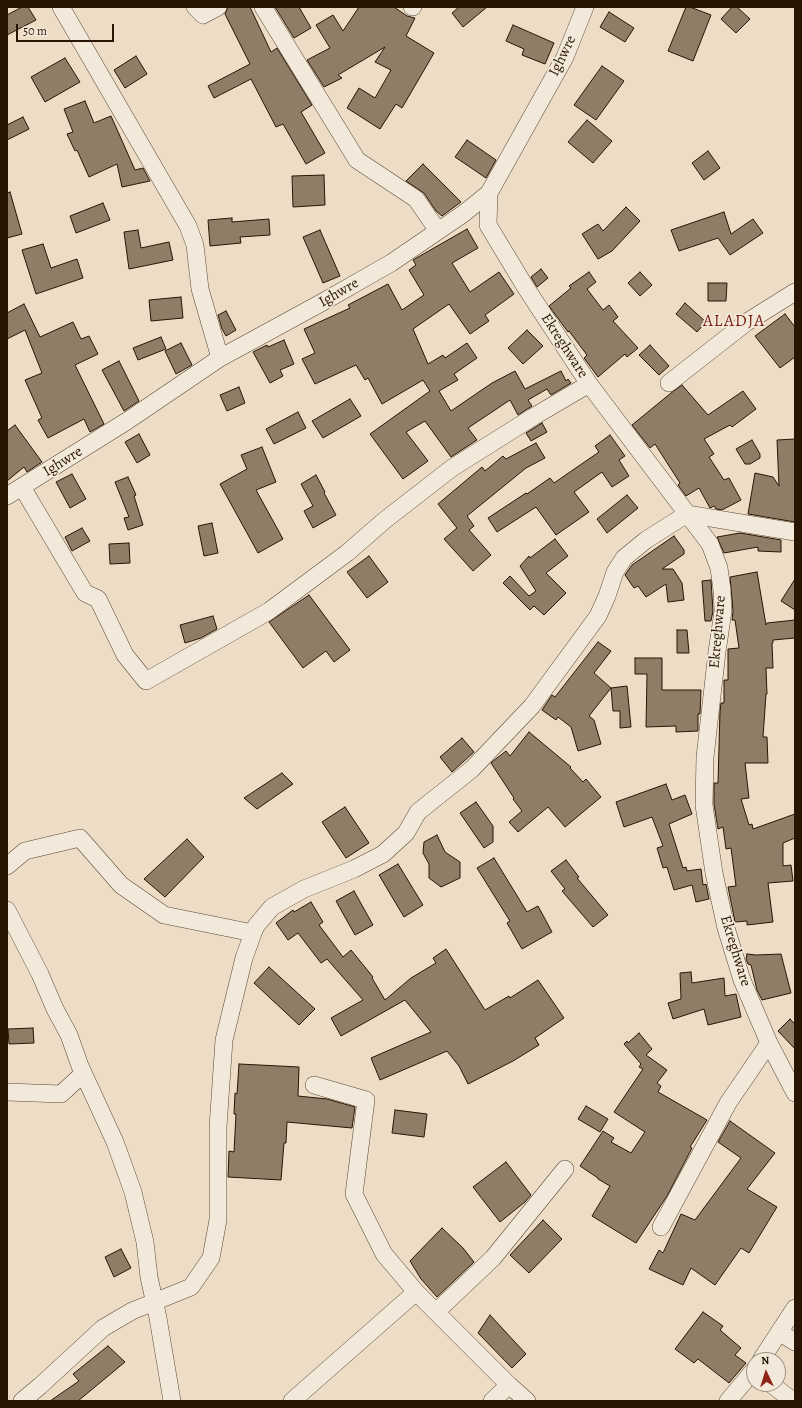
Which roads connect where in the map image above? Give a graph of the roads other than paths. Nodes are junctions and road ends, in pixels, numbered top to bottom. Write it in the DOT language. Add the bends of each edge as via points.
graph roads {
  1 [pos="61,7"];
  2 [pos="195,7"];
  3 [pos="218,7"];
  4 [pos="263,7"];
  5 [pos="585,7"];
  6 [pos="488,193"];
  7 [pos="463,214"];
  8 [pos="488,225"];
  9 [pos="438,230"];
  10 [pos="795,292"];
  11 [pos="220,358"];
  12 [pos="669,383"];
  13 [pos="589,384"];
  14 [pos="22,487"];
  15 [pos="7,496"];
  16 [pos="687,514"];
  17 [pos="795,532"];
  18 [pos="7,866"];
  19 [pos="7,910"];
  20 [pos="253,933"];
  21 [pos="769,1043"];
  22 [pos="84,1074"];
  23 [pos="314,1085"];
  24 [pos="7,1092"];
  25 [pos="795,1093"];
  26 [pos="565,1169"];
  27 [pos="661,1227"];
  28 [pos="416,1292"];
  29 [pos="155,1302"];
  30 [pos="795,1308"];
  31 [pos="437,1311"];
  32 [pos="779,1332"];
  33 [pos="795,1342"];
  34 [pos="766,1352"];
  35 [pos="746,1380"];
  36 [pos="509,1385"];
  37 [pos="781,1392"];
  38 [pos="22,1401"];
  39 [pos="172,1401"];
  40 [pos="292,1401"];
  41 [pos="492,1401"];
  42 [pos="527,1401"];
  43 [pos="728,1401"];
  44 [pos="792,1401"];
  1 -- 11 [label="street" via="188,226 195,245 200,289"];
  2 -- 3 [label="street" via="202,15"];
  4 -- 9 [label="street" via="357,160 416,199"];
  5 -- 6 [label="street, Ighwre" via="565,56"];
  6 -- 7 [label="street, Ighwre"];
  6 -- 8 [label="street"];
  7 -- 8 [label="street"];
  7 -- 9 [label="street, Ighwre"];
  8 -- 13 [label="street, Ekreghware"];
  9 -- 11 [label="street, Ighwre" via="391,263"];
  10 -- 12 [label="street" via="747,322"];
  11 -- 14 [label="street, Ighwre" via="127,421"];
  13 -- 14 [label="street" via="452,468 384,520 347,553 269,611 146,680 125,655 98,599 85,593"];
  13 -- 16 [label="street, Ekreghware"];
  14 -- 15 [label="street, Ighwre"];
  16 -- 17 [label="street"];
  16 -- 20 [label="street" via="646,540 624,558 615,572 598,616 532,706 472,769 418,812 406,833 383,854 304,889 272,908"];
  16 -- 21 [label="street, Ekreghware" via="710,544 722,590 723,611 705,757 704,805 714,873 726,928 742,980"];
  18 -- 20 [label="street" via="25,851 80,838 121,884 164,915"];
  19 -- 22 [label="street" via="40,974"];
  20 -- 29 [label="street" via="244,958 224,1040 218,1127 218,1220 211,1258 191,1288"];
  21 -- 25 [label="street, Ekreghware"];
  21 -- 27 [label="street" via="728,1103"];
  22 -- 24 [label="street" via="61,1094"];
  22 -- 29 [label="street" via="115,1142 133,1192"];
  23 -- 28 [label="street" via="366,1100 354,1194 384,1254"];
  26 -- 31 [label="street" via="493,1258"];
  28 -- 31 [label="street"];
  28 -- 40 [label="street"];
  29 -- 38 [label="street" via="132,1311 102,1328"];
  29 -- 39 [label="street"];
  30 -- 32 [label="street"];
  31 -- 36 [label="street"];
  32 -- 33 [label="street"];
  32 -- 34 [label="street"];
  35 -- 43 [label="street"];
  36 -- 41 [label="street"];
  36 -- 42 [label="street"];
  37 -- 44 [label="street"];
}
